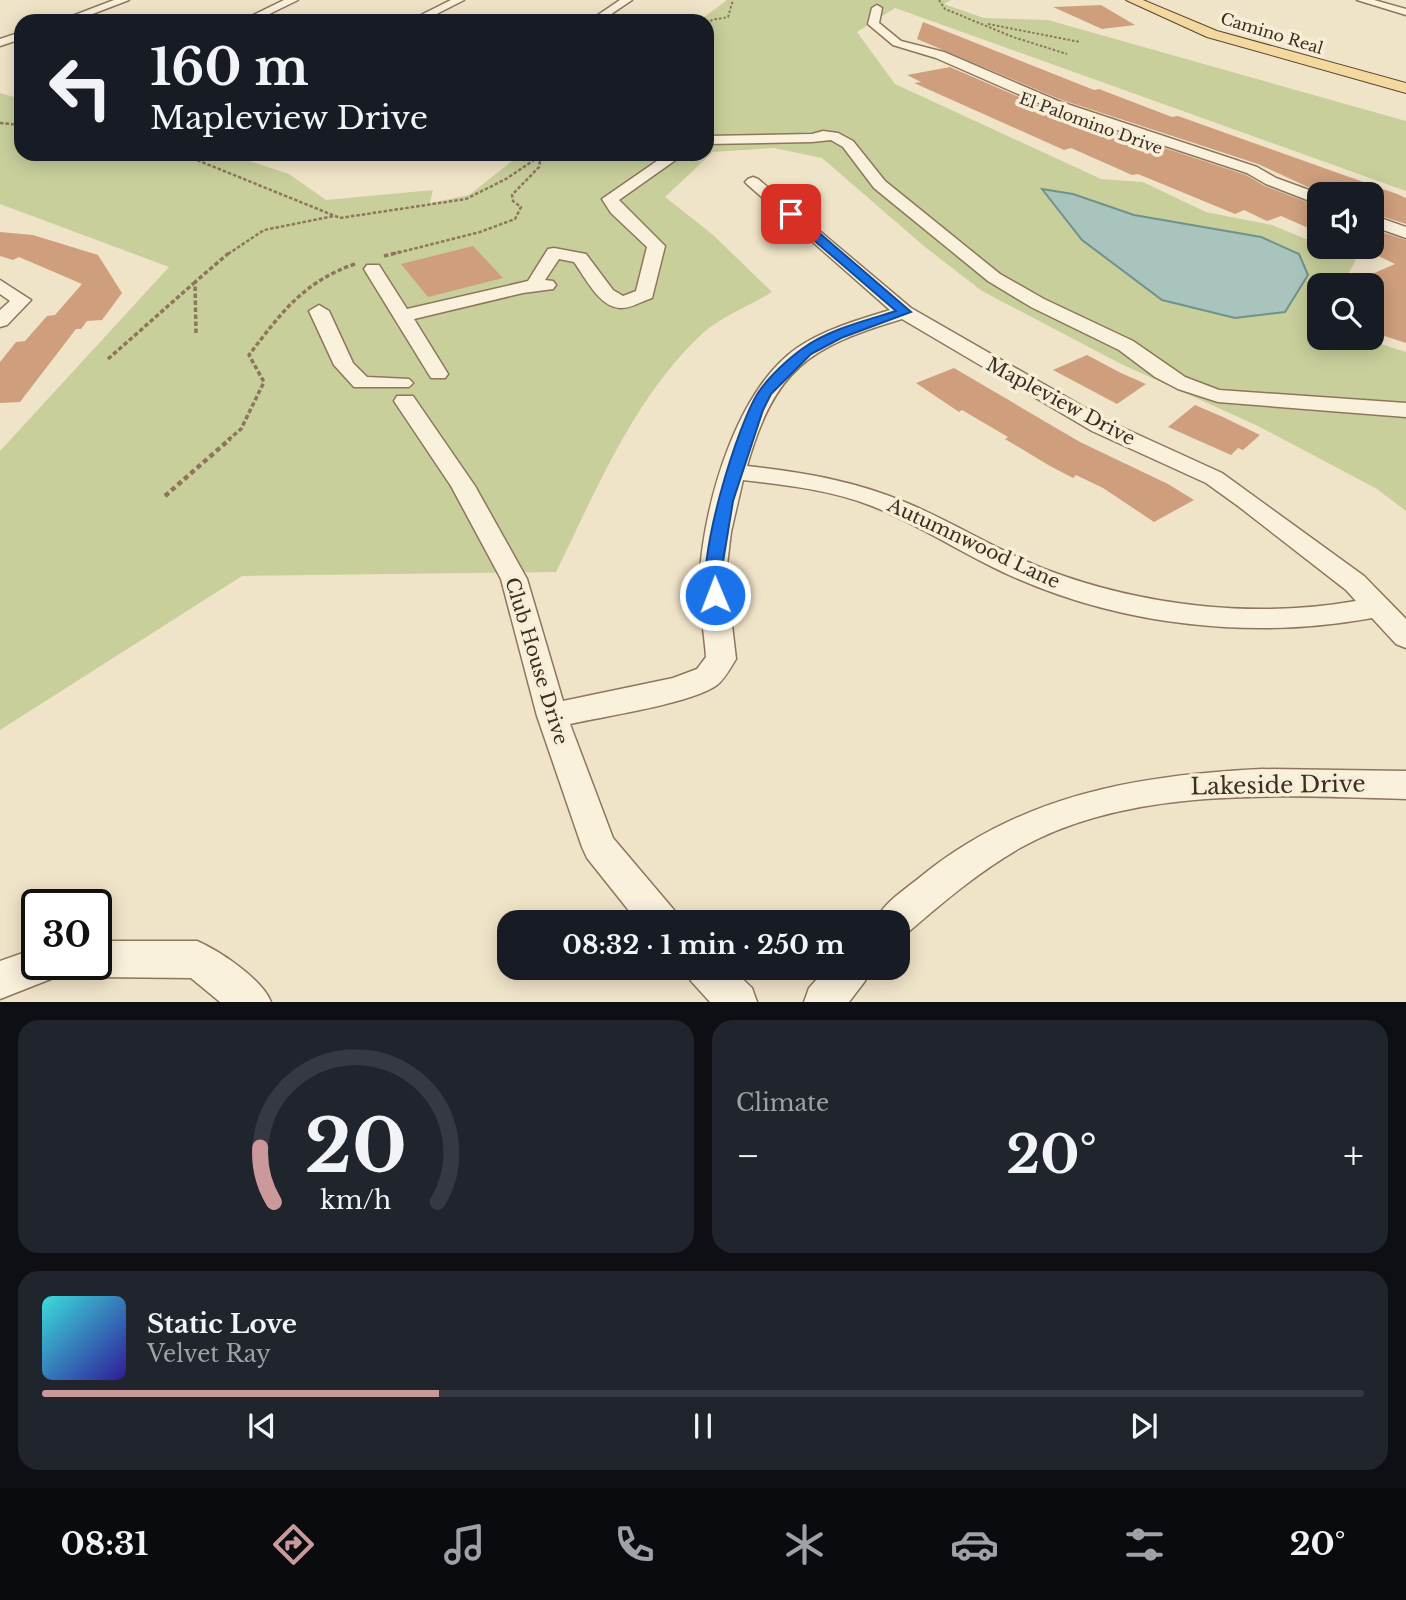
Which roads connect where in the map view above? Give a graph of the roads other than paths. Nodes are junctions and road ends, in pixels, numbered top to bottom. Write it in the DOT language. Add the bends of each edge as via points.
graph roads {
  1 [pos="124,0"];
  2 [pos="293,0"];
  3 [pos="459,0"];
  4 [pos="627,0"];
  5 [pos="1132,0"];
  6 [pos="1362,0"];
  7 [pos="881,3"];
  8 [pos="1406,12"];
  9 [pos="84,14"];
  10 [pos="262,14"];
  11 [pos="429,14"];
  12 [pos="605,14"];
  13 [pos="1406,88"];
  14 [pos="714,140"];
  15 [pos="667,161"];
  16 [pos="753,182"];
  17 [pos="1307,195"];
  18 [pos="1384,225"];
  19 [pos="1406,233"];
  20 [pos="370,263"];
  21 [pos="0,286"];
  22 [pos="319,311"];
  23 [pos="905,312"];
  24 [pos="402,316"];
  25 [pos="0,321"];
  26 [pos="438,374"];
  27 [pos="1406,410"];
  28 [pos="735,472"];
  29 [pos="1380,607"];
  30 [pos="1406,637"];
  31 [pos="552,716"];
  32 [pos="1406,785"];
  33 [pos="651,910"];
  34 [pos="906,910"];
  35 [pos="112,959"];
  36 [pos="21,972"];
  37 [pos="0,980"];
  38 [pos="716,980"];
  39 [pos="841,980"];
  40 [pos="252,1002"];
  41 [pos="738,1002"];
  42 [pos="822,1002"];
  1 -- 9 [label="street"];
  2 -- 10 [label="street"];
  3 -- 11 [label="street"];
  4 -- 12 [label="street"];
  5 -- 13 [label="main road, Camino Real" via="1212,34"];
  6 -- 8 [label="street"];
  7 -- 17 [label="street, El Palomino Drive" via="873,24 897,43 928,58 1040,108"];
  14 -- 27 [label="street" via="834,135 849,143 873,177 942,239 997,280 1125,344 1193,390 1218,396"];
  15 -- 24 [label="street" via="610,199 656,246 645,294 621,303 606,294 580,258 554,253 542,283"];
  16 -- 23 [label="street, Mapleview Drive"];
  18 -- 19 [label="street"];
  20 -- 24 [label="street"];
  21 -- 25 [label="street" via="22,300"];
  22 -- 31 [label="street, Club House Drive" via="344,365 360,383 404,392 463,486 513,579"];
  23 -- 28 [label="street" via="836,335 791,365 765,392"];
  23 -- 29 [label="street, Mapleview Drive" via="1100,426 1214,478 1317,551"];
  24 -- 26 [label="street"];
  28 -- 29 [label="street, Autumnwood Lane" via="819,484 879,500 1037,577 1137,605 1251,618 1351,613"];
  28 -- 31 [label="street" via="725,501 713,574 721,659 707,677 676,689"];
  29 -- 30 [label="street, Mapleview Drive"];
  31 -- 33 [label="street, Club House Drive" via="599,847"];
  32 -- 34 [label="street, Lakeside Drive" via="1225,782 1102,802 1064,812 975,855"];
  35 -- 40 [label="street" via="197,960"];
  36 -- 37 [label="street"];
  38 -- 41 [label="street"];
  39 -- 42 [label="street"];
}
